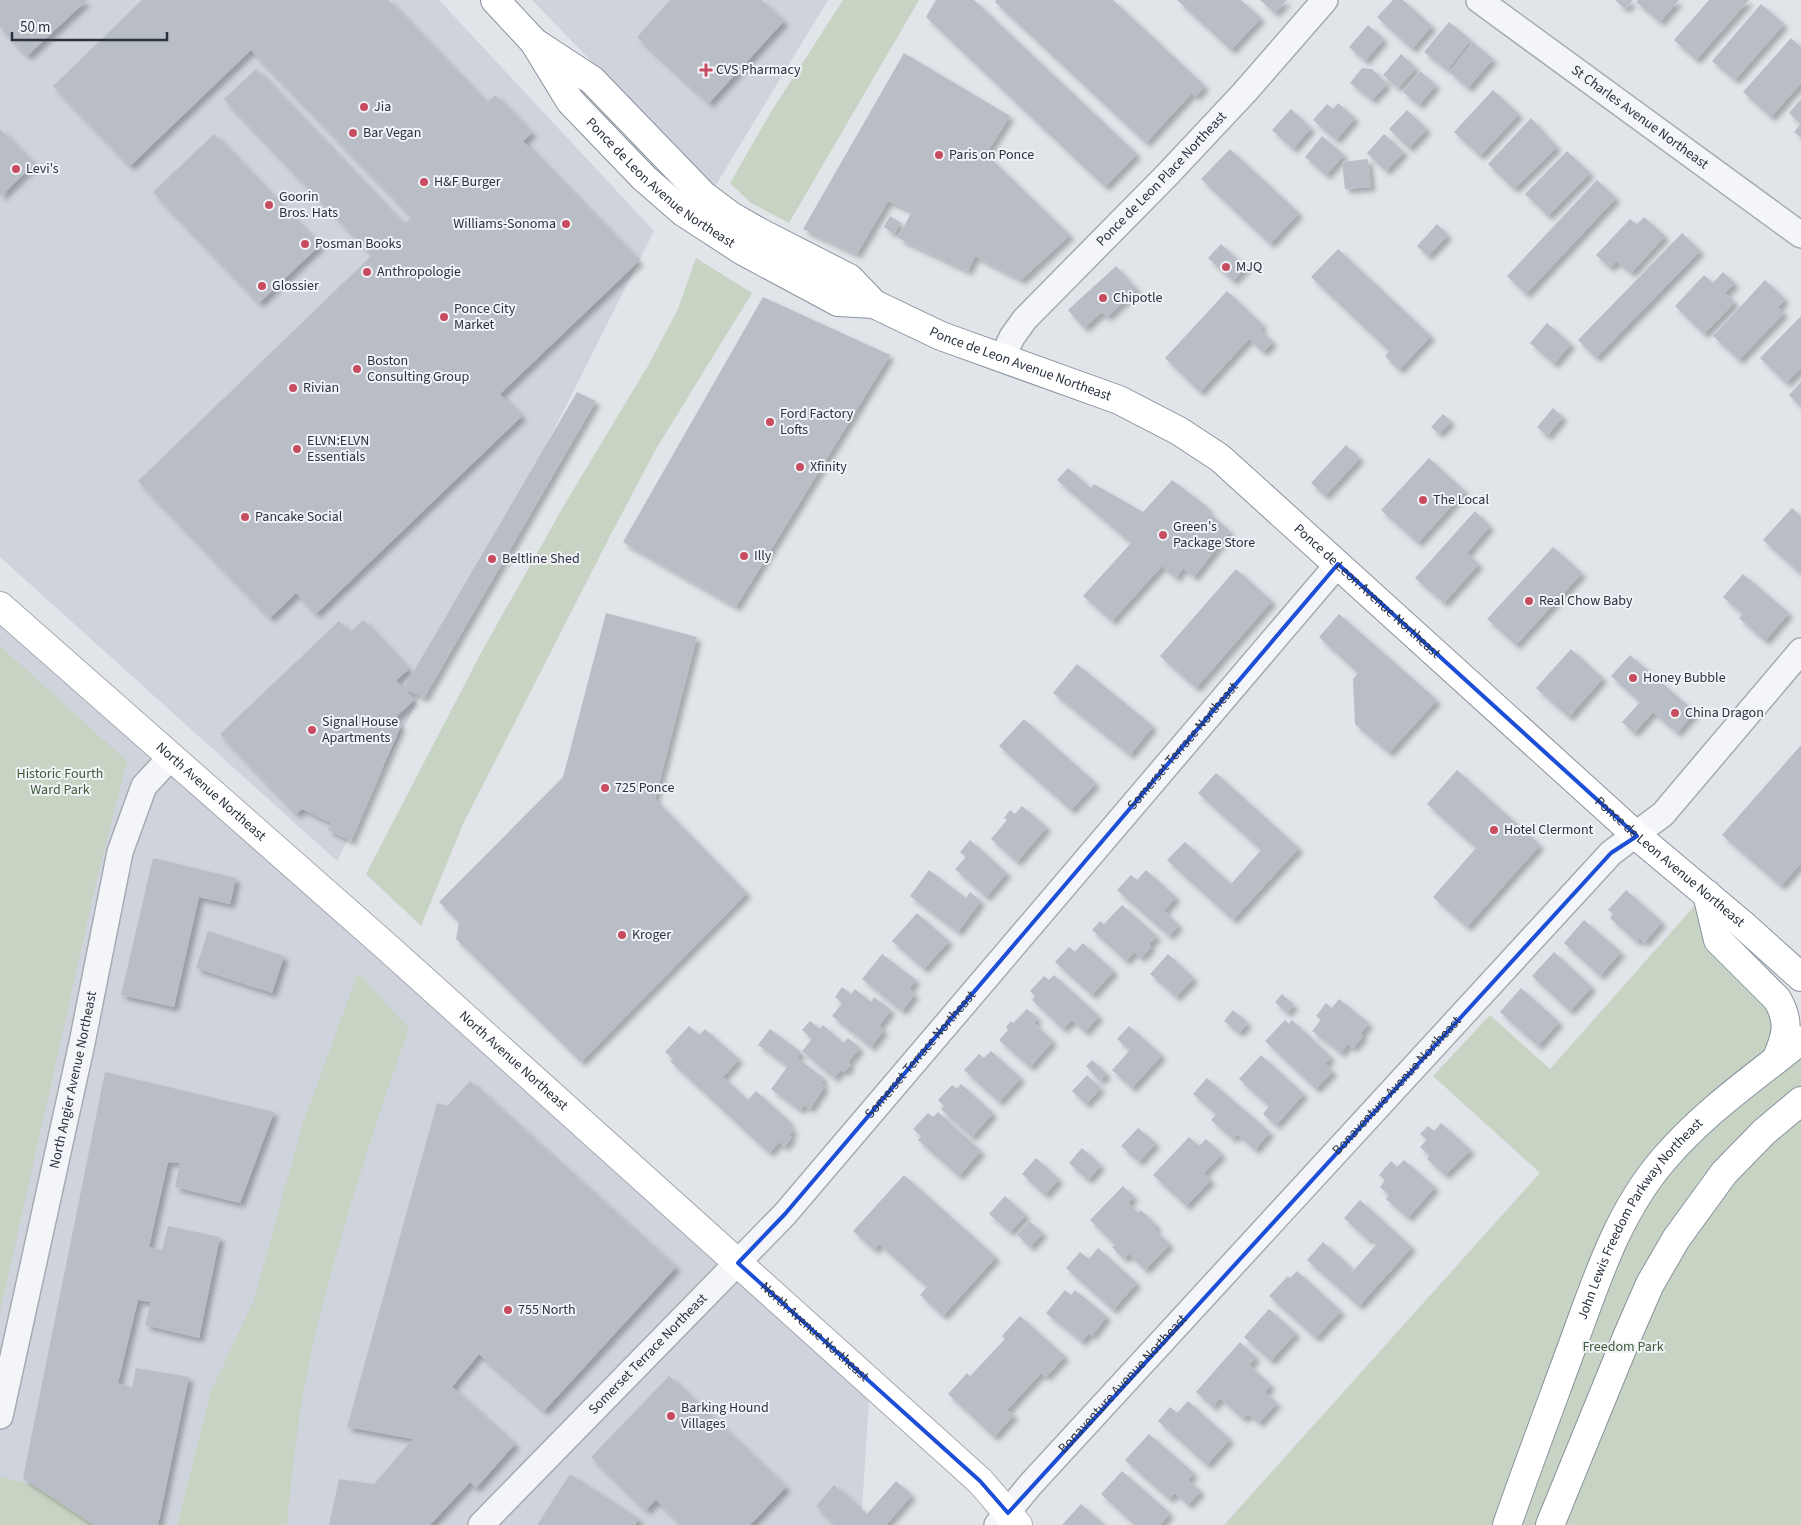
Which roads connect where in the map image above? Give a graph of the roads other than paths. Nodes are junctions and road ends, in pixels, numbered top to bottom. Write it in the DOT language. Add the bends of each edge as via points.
graph roads {
  1 [pos="495,0"];
  2 [pos="1325,0"];
  3 [pos="1479,0"];
  4 [pos="1801,235"];
  5 [pos="1002,358"];
  6 [pos="1338,564"];
  7 [pos="0,606"];
  8 [pos="1801,652"];
  9 [pos="171,757"];
  10 [pos="1637,836"];
  11 [pos="1707,894"];
  12 [pos="1801,977"];
  13 [pos="1801,1040"];
  14 [pos="1776,1060"];
  15 [pos="1801,1101"];
  16 [pos="738,1263"];
  17 [pos="0,1416"];
  18 [pos="1008,1521"];
  19 [pos="481,1525"];
  20 [pos="1507,1525"];
  21 [pos="1550,1525"];
  1 -- 5 [label="main road, Ponce de Leon Avenue Northeast" via="534,42 592,80 703,195 731,216 849,278 874,304 941,336"];
  2 -- 5 [label="street, Ponce de Leon Place Northeast" via="1174,168 1025,319"];
  3 -- 4 [label="street, St Charles Avenue Northeast"];
  5 -- 6 [label="main road, Ponce de Leon Avenue Northeast" via="1118,400 1201,444"];
  6 -- 10 [label="main road, Ponce de Leon Avenue Northeast"];
  6 -- 16 [label="street, Somerset Terrace Northeast" via="791,1207"];
  7 -- 9 [label="main road, North Avenue Northeast"];
  8 -- 10 [label="street, Bonaventure Avenue Northeast" via="1666,810"];
  9 -- 16 [label="main road, North Avenue Northeast"];
  9 -- 17 [label="street, North Angier Avenue Northeast" via="144,786 120,852 82,1043"];
  10 -- 11 [label="main road, Ponce de Leon Avenue Northeast"];
  10 -- 18 [label="street, Bonaventure Avenue Northeast" via="1611,853 1036,1478"];
  11 -- 12 [label="main road, Ponce de Leon Avenue Northeast"];
  11 -- 14 [label="main road" via="1718,940 1784,1010 1787,1023 1785,1040"];
  13 -- 14 [label="main road, John Lewis Freedom Parkway Northeast"];
  14 -- 20 [label="main road, John Lewis Freedom Parkway Northeast" via="1692,1129 1663,1159 1632,1202 1608,1248"];
  15 -- 21 [label="main road" via="1764,1132 1724,1173 1676,1239 1628,1332"];
  16 -- 18 [label="main road, North Avenue Northeast" via="980,1481"];
  16 -- 19 [label="street, Somerset Terrace Northeast"];
}
